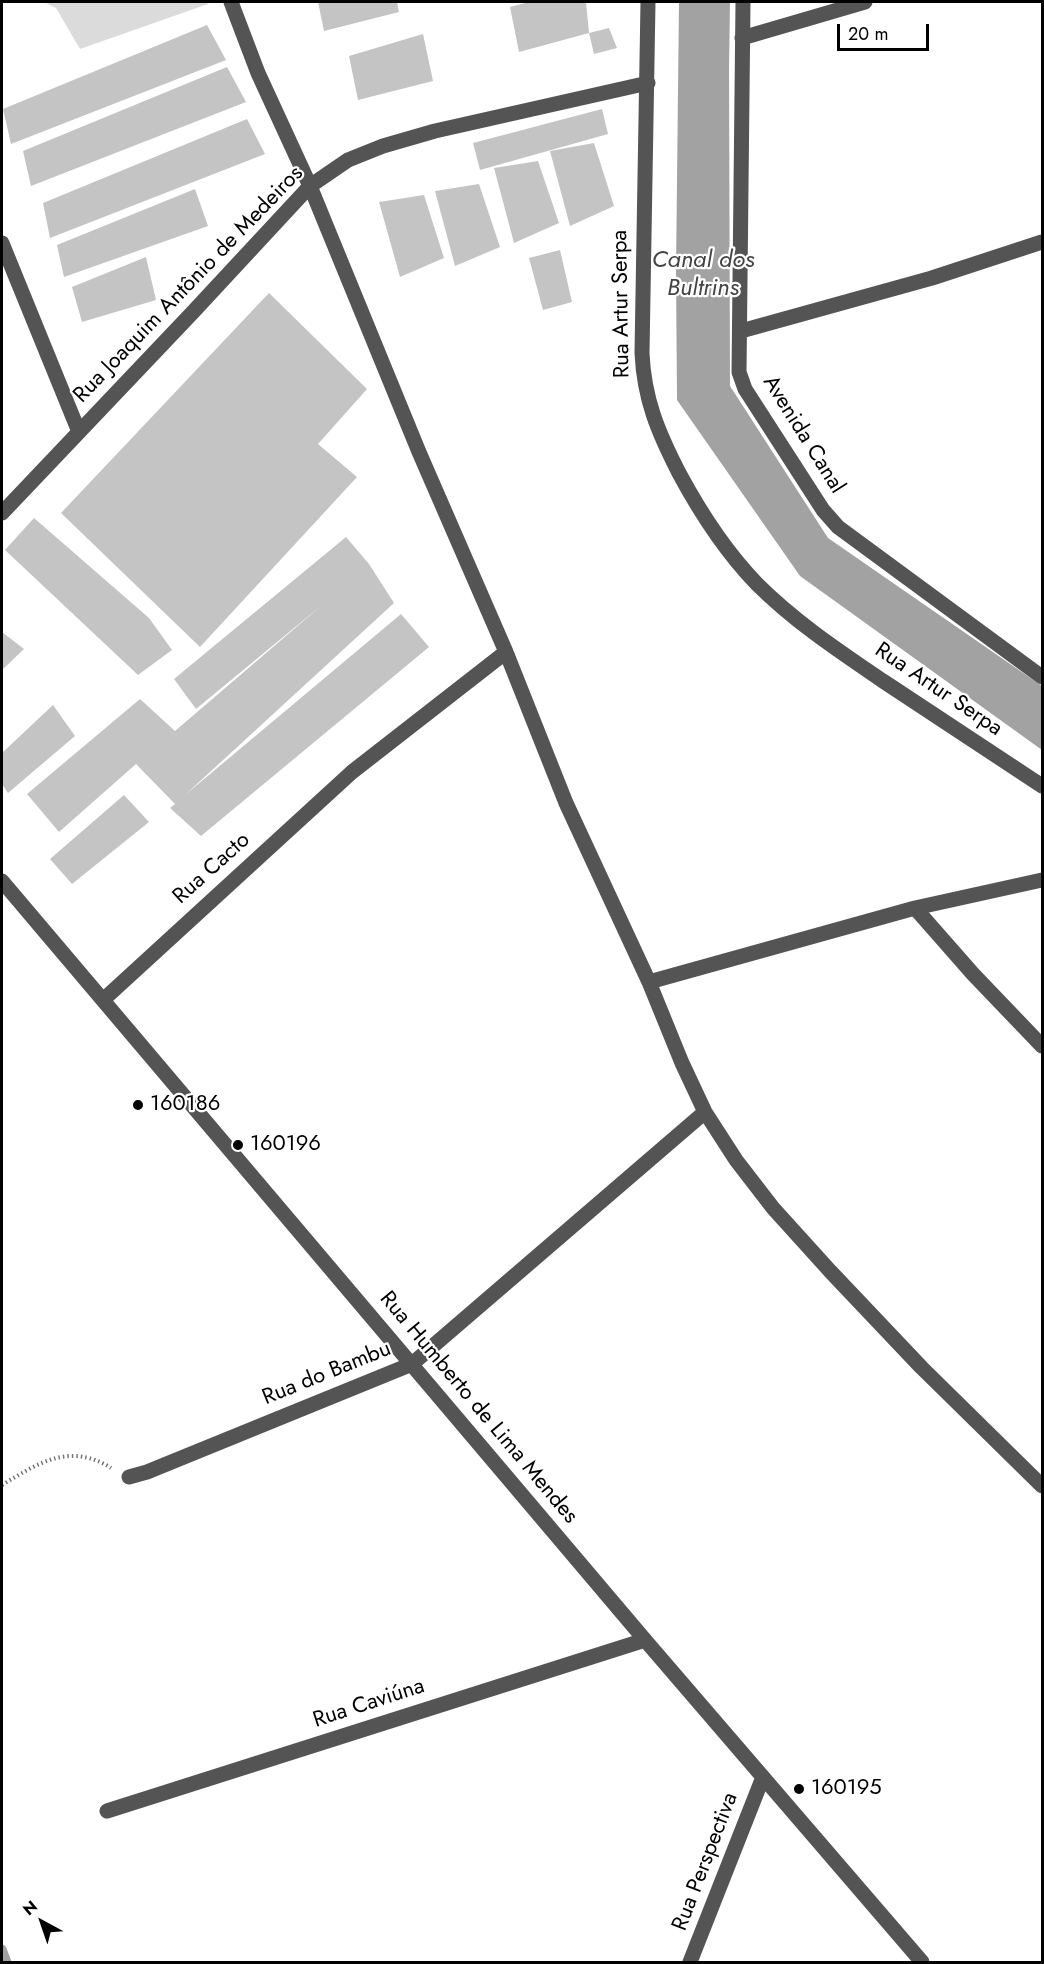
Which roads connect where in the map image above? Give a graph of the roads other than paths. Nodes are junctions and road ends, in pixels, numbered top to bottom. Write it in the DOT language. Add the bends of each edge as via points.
graph roads {
  1 [pos="231,2"];
  2 [pos="648,2"];
  3 [pos="743,2"];
  4 [pos="866,2"];
  5 [pos="742,38"];
  6 [pos="648,83"];
  7 [pos="309,186"];
  8 [pos="1042,242"];
  9 [pos="2,243"];
  10 [pos="741,331"];
  11 [pos="79,432"];
  12 [pos="2,513"];
  13 [pos="506,652"];
  14 [pos="1042,677"];
  15 [pos="1042,786"];
  16 [pos="1042,880"];
  17 [pos="2,881"];
  18 [pos="915,908"];
  19 [pos="649,982"];
  20 [pos="103,1000"];
  21 [pos="1042,1046"];
  22 [pos="705,1112"];
  23 [pos="412,1364"];
  24 [pos="129,1477"];
  25 [pos="1042,1486"];
  26 [pos="645,1640"];
  27 [pos="763,1777"];
  28 [pos="107,1810"];
  29 [pos="690,1962"];
  30 [pos="922,1962"];
  1 -- 7 [label="street"];
  2 -- 6 [label="street, Rua Artur Serpa"];
  3 -- 5 [label="street, Avenida Canal"];
  4 -- 5 [label="street"];
  5 -- 10 [label="street, Avenida Canal"];
  6 -- 7 [label="street, Rua Joaquim Antônio de Medeiros" via="512,112 383,146 348,160"];
  6 -- 15 [label="street, Rua Artur Serpa" via="643,375 653,417 689,492 743,568 801,624"];
  7 -- 11 [label="street, Rua Joaquim Antônio de Medeiros"];
  7 -- 13 [label="street"];
  8 -- 10 [label="street" via="932,278"];
  9 -- 11 [label="street"];
  10 -- 14 [label="street, Avenida Canal" via="739,372 745,389 823,510 838,527"];
  11 -- 12 [label="street, Rua Joaquim Antônio de Medeiros"];
  13 -- 19 [label="street" via="566,803"];
  13 -- 20 [label="street, Rua Cacto" via="352,772"];
  16 -- 18 [label="street"];
  17 -- 20 [label="street, Rua Humberto de Lima Mendes"];
  18 -- 19 [label="street"];
  18 -- 21 [label="street"];
  19 -- 22 [label="street"];
  20 -- 23 [label="street, Rua Humberto de Lima Mendes"];
  22 -- 23 [label="street, Rua do Bambu"];
  22 -- 25 [label="street" via="773,1208 921,1367"];
  23 -- 24 [label="street, Rua do Bambu"];
  23 -- 26 [label="street, Rua Humberto de Lima Mendes"];
  26 -- 27 [label="street, Rua Humberto de Lima Mendes"];
  26 -- 28 [label="street, Rua Caviúna"];
  27 -- 29 [label="street, Rua Perspectiva"];
  27 -- 30 [label="street, Rua Humberto de Lima Mendes"];
}
